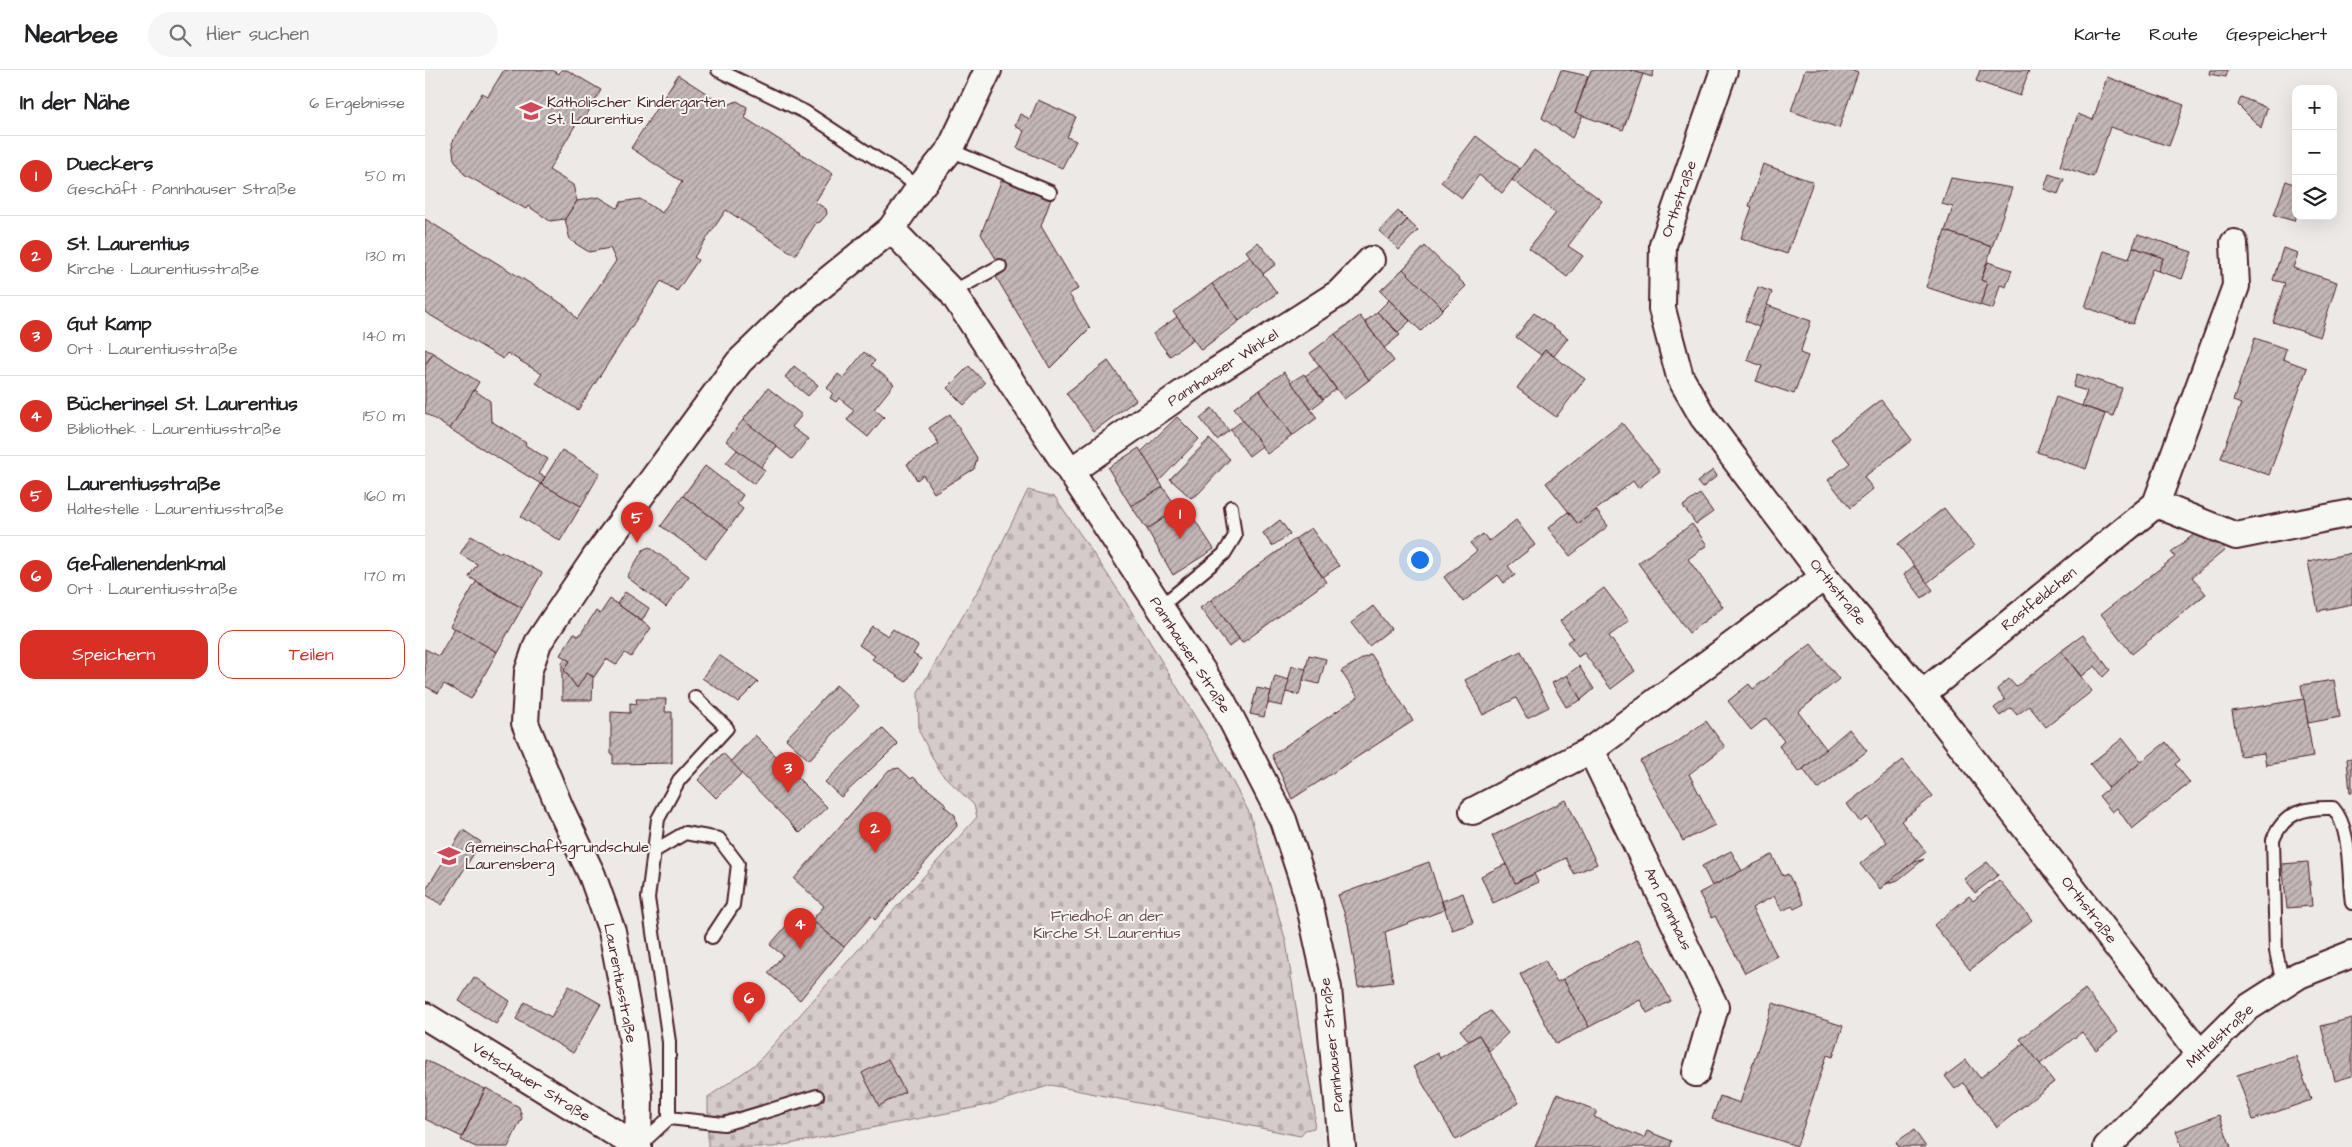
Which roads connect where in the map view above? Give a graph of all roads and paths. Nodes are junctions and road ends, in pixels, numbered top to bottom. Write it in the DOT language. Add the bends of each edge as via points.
graph roads {
  1 [pos="718,70"];
  2 [pos="988,70"];
  3 [pos="1723,70"];
  4 [pos="951,150"];
  5 [pos="920,187"];
  6 [pos="1050,192"];
  7 [pos="891,229"];
  8 [pos="2234,243"];
  9 [pos="1371,260"];
  10 [pos="1000,266"];
  11 [pos="952,292"];
  12 [pos="1071,471"];
  13 [pos="2156,504"];
  14 [pos="1231,507"];
  15 [pos="2352,513"];
  16 [pos="1825,577"];
  17 [pos="1160,607"];
  18 [pos="1922,694"];
  19 [pos="695,697"];
  20 [pos="1591,750"];
  21 [pos="1473,811"];
  22 [pos="654,852"];
  23 [pos="2352,903"];
  24 [pos="712,936"];
  25 [pos="2352,954"];
  26 [pos="2283,985"];
  27 [pos="425,1016"];
  28 [pos="2200,1054"];
  29 [pos="1697,1073"];
  30 [pos="817,1096"];
  31 [pos="669,1118"];
  32 [pos="638,1147"];
  33 [pos="1342,1147"];
  34 [pos="2107,1147"];
  1 -- 5 [label="lane" via="805,112"];
  2 -- 4 [label="street, Laurentiusstraße"];
  3 -- 16 [label="street, Orthstraße" via="1663,245 1662,309 1680,377 1703,417"];
  4 -- 5 [label="street, Laurentiusstraße"];
  4 -- 6 [label="lane"];
  5 -- 7 [label="street, Laurentiusstraße"];
  7 -- 11 [label="street, Pannhauser Straße"];
  7 -- 32 [label="street, Laurentiusstraße" via="800,303 739,362 595,558 538,643 528,672 525,723 592,875 612,931 632,1035 639,1096"];
  8 -- 13 [label="street" via="2235,286"];
  9 -- 12 [label="street, Pannhauser Winkel" via="1339,293 1193,386"];
  10 -- 11 [label="lane"];
  11 -- 12 [label="street, Pannhauser Straße"];
  12 -- 17 [label="street, Pannhauser Straße"];
  13 -- 15 [label="street" via="2236,536"];
  13 -- 18 [label="street, Rastfeldchen"];
  14 -- 17 [label="lane" via="1235,536 1224,554"];
  16 -- 18 [label="street, Orthstraße"];
  16 -- 20 [label="street"];
  17 -- 33 [label="street, Pannhauser Straße" via="1222,701 1283,820 1307,893 1328,988"];
  18 -- 28 [label="street, Orthstraße"];
  19 -- 22 [label="lane" via="727,728 679,780 658,819"];
  20 -- 21 [label="street"];
  20 -- 29 [label="street, Am Pannhaus" via="1715,1007"];
  22 -- 24 [label="lane" via="685,832 719,839 737,864 733,905"];
  22 -- 31 [label="lane" via="649,898 669,1042"];
  23 -- 26 [label="lane" via="2346,833 2340,815 2333,808 2302,809 2277,830 2273,840 2276,951"];
  25 -- 26 [label="street, Mittelstraße" via="2299,975"];
  26 -- 28 [label="street, Mittelstraße" via="2246,1009"];
  27 -- 32 [label="street, Vetschauer Straße"];
  28 -- 34 [label="street, Mittelstraße"];
  30 -- 31 [label="lane" via="724,1124"];
  31 -- 32 [label="lane"];
}
